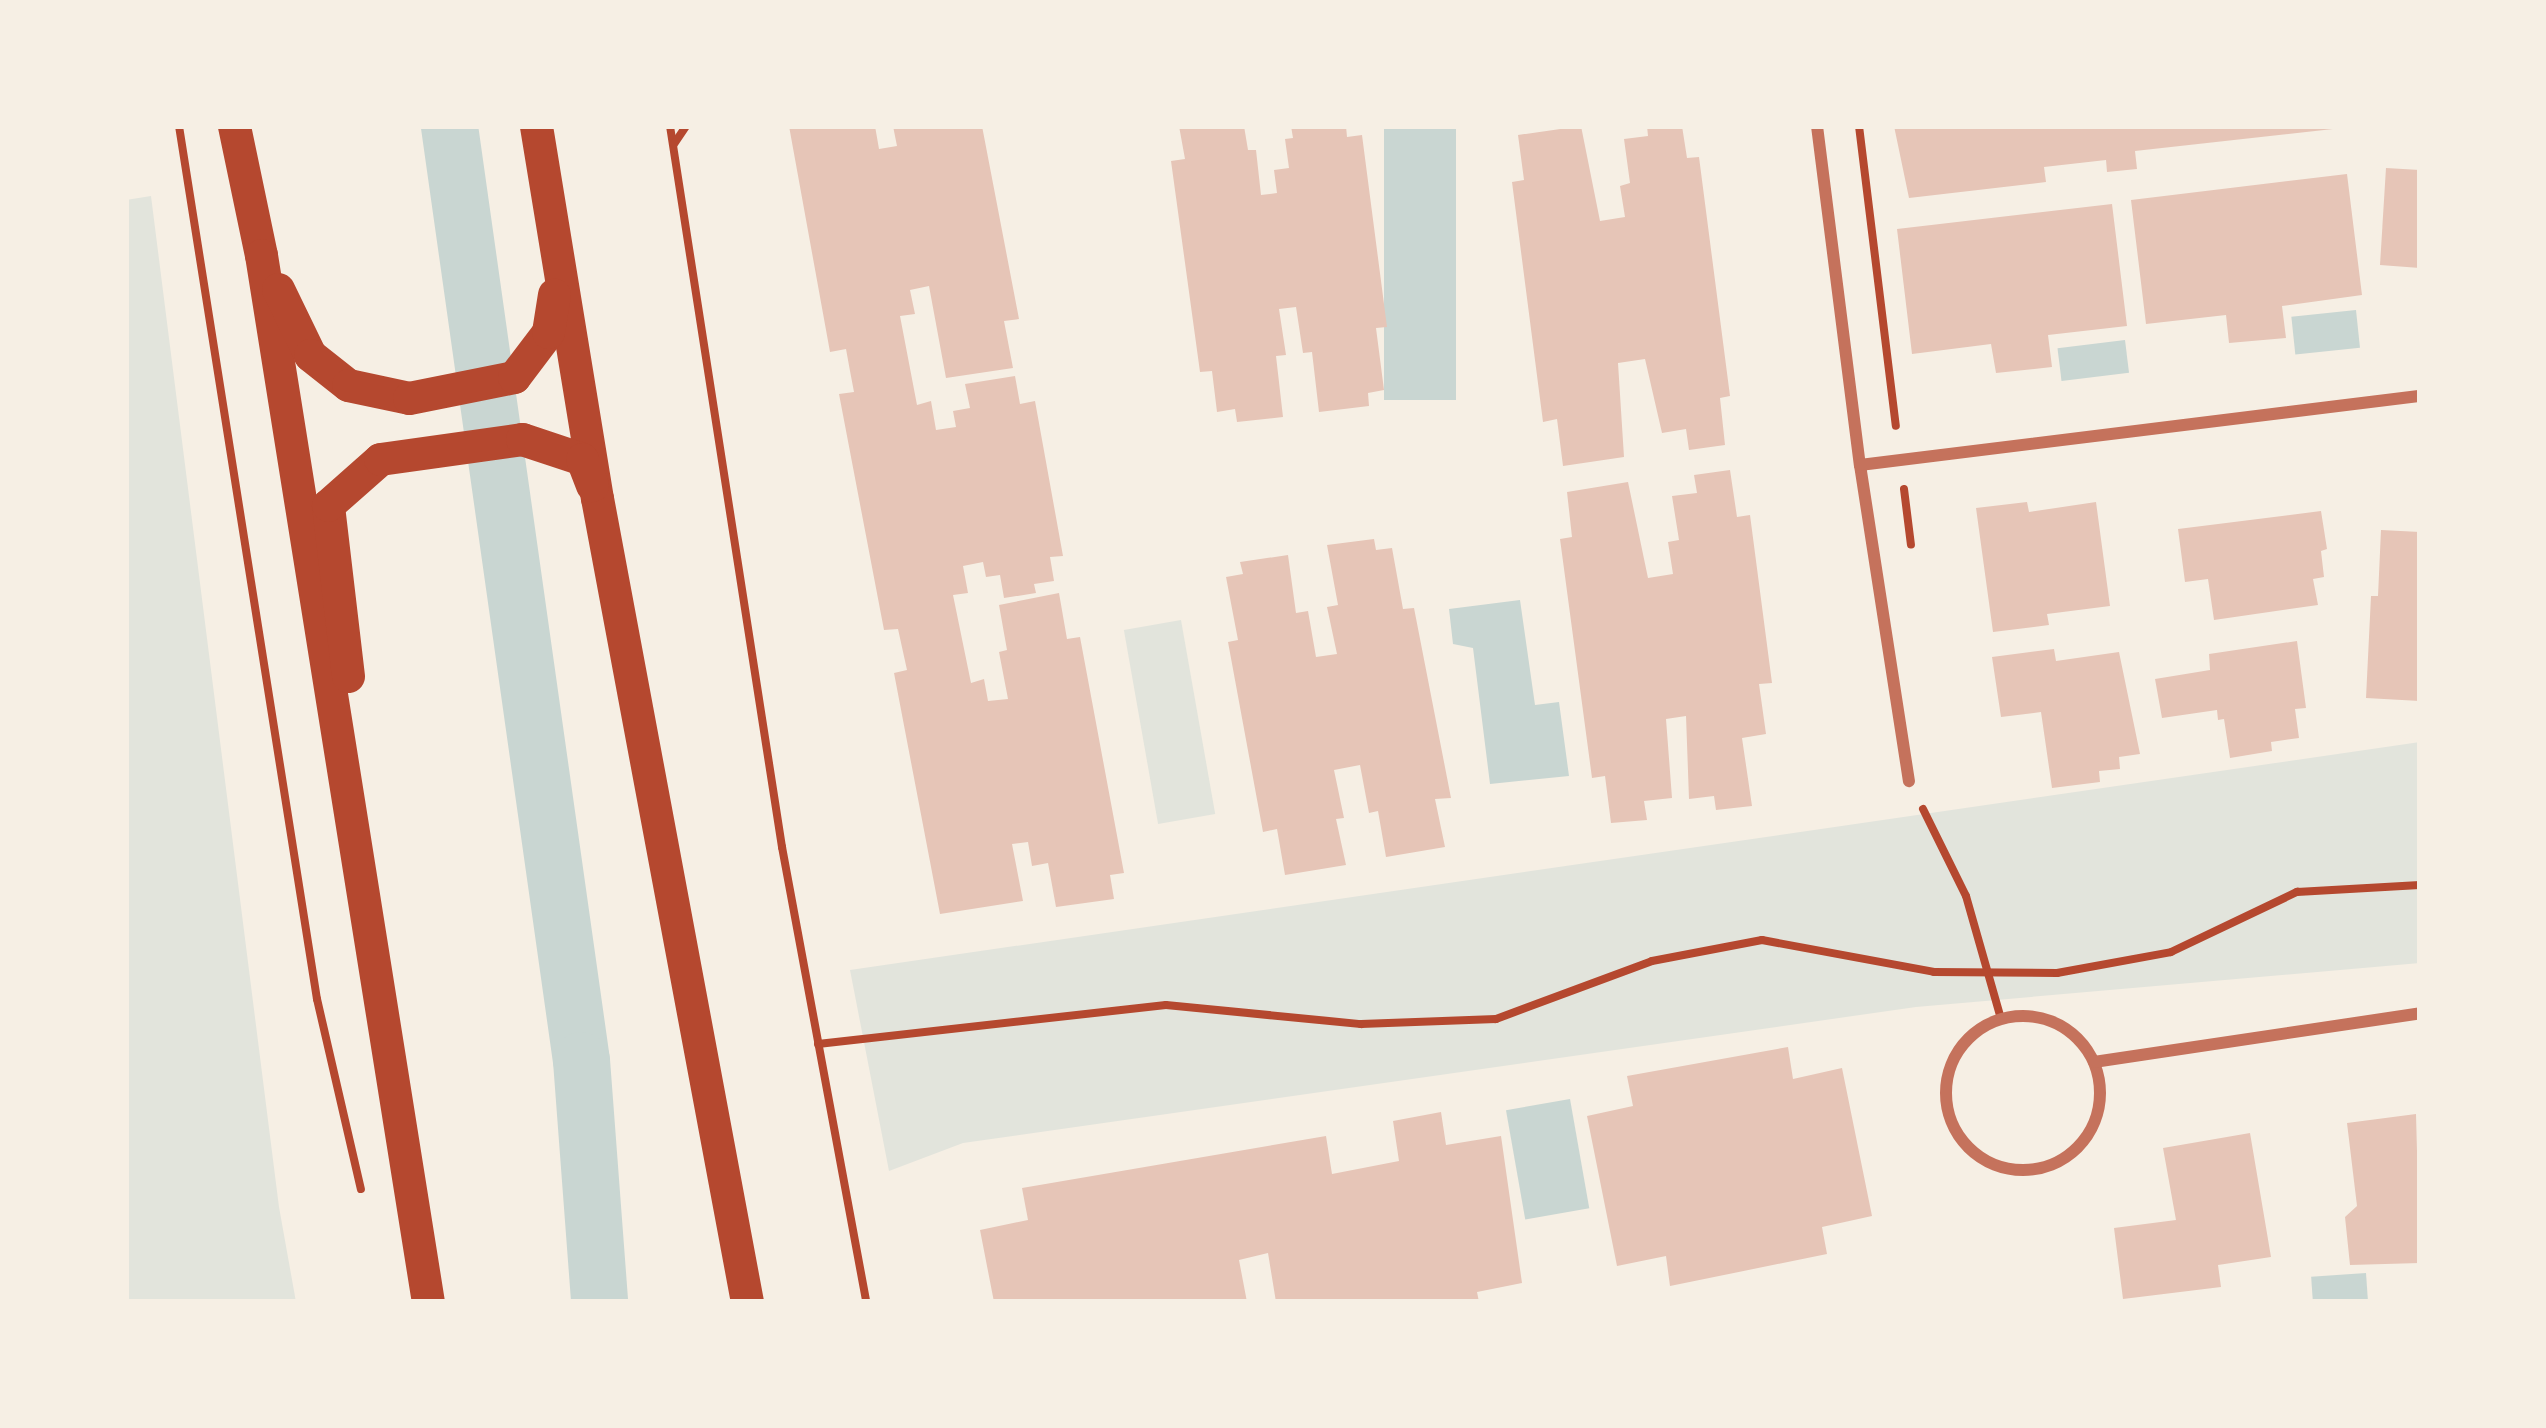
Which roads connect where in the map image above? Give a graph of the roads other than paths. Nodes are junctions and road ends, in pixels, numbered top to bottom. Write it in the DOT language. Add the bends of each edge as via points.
graph roads {
  1 [pos="234,126"];
  2 [pos="536,126"];
  3 [pos="1817,126"];
  4 [pos="261,255"];
  5 [pos="559,268"];
  6 [pos="2419,396"];
  7 [pos="1860,465"];
  8 [pos="597,498"];
  9 [pos="1909,781"];
  10 [pos="2420,1012"];
  11 [pos="2094,1062"];
  12 [pos="412,1232"];
  13 [pos="428,1302"];
  14 [pos="747,1302"];
  1 -- 4 [label="highway"];
  2 -- 5 [label="highway"];
  3 -- 7 [label="street"];
  4 -- 5 [label="highway" via="310,355 348,385 409,398 514,377 548,332"];
  4 -- 12 [label="highway"];
  5 -- 8 [label="highway"];
  6 -- 7 [label="street"];
  7 -- 9 [label="street"];
  8 -- 12 [label="highway" via="582,459 522,439 380,459 328,505"];
  8 -- 14 [label="highway"];
  10 -- 11 [label="street"];
  11 -- 11 [label="street" via="2096,1120 2071,1155 2033,1170 1993,1164 1961,1140 1946,1084 1975,1031 2001,1019 2051,1020"];
  12 -- 13 [label="highway"];
}
